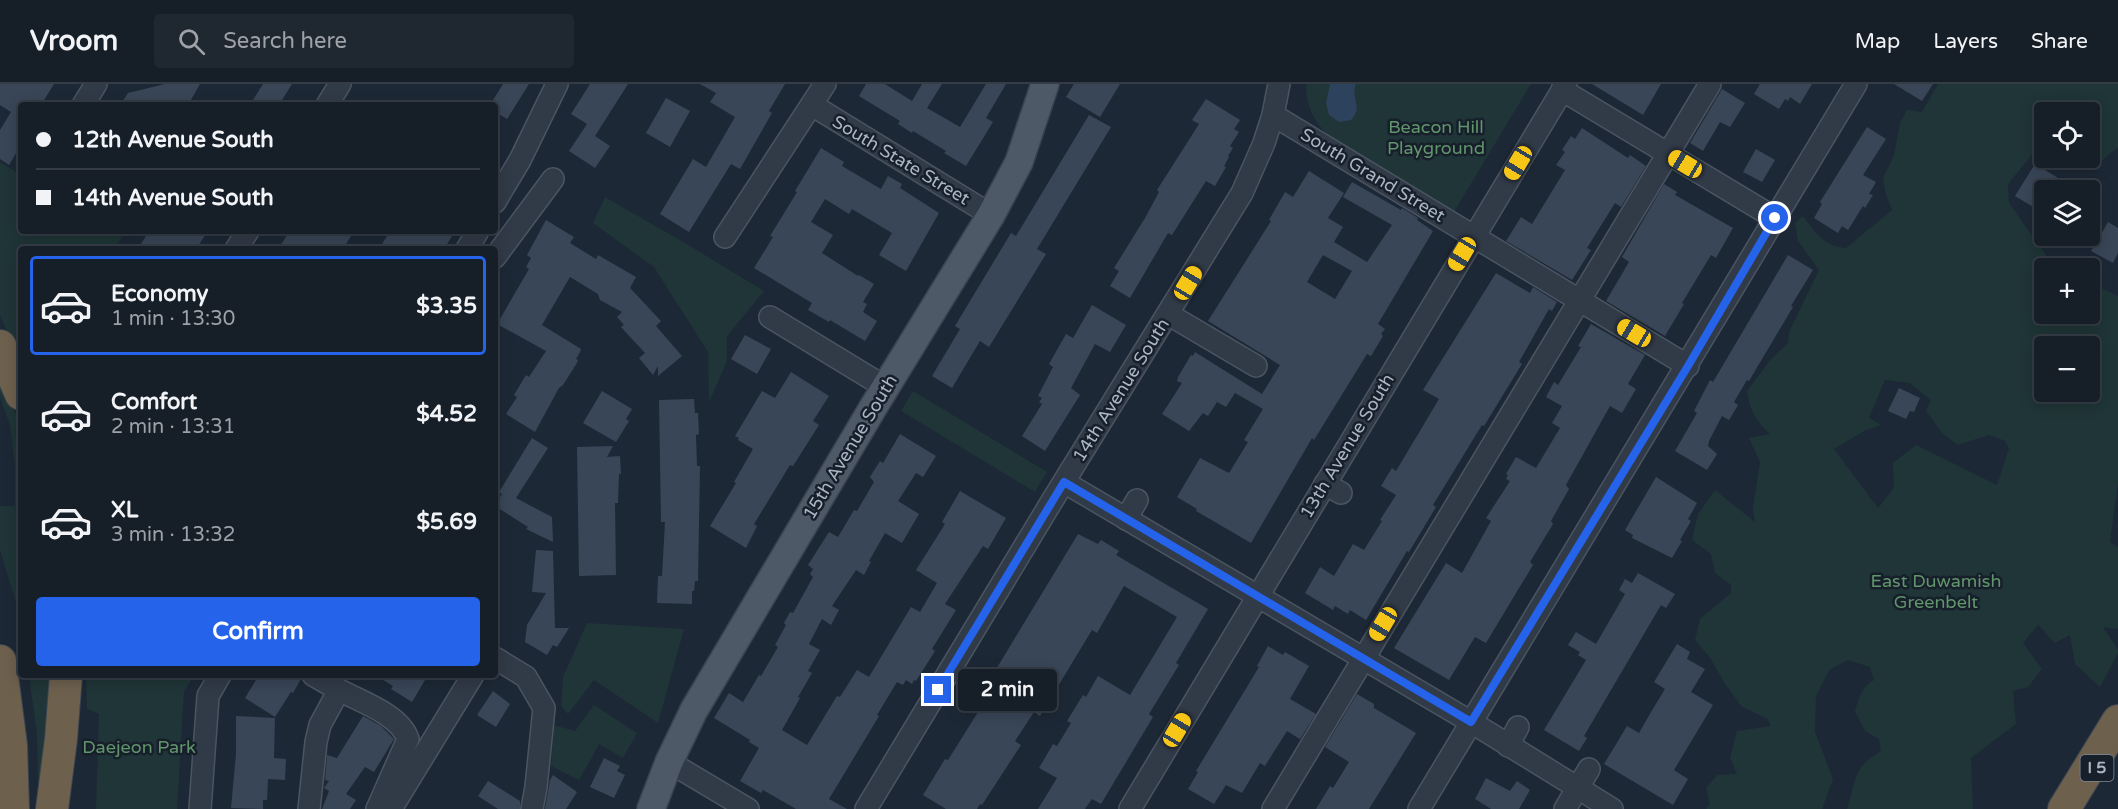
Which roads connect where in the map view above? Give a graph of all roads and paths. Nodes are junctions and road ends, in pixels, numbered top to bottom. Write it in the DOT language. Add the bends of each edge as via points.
graph roads {
  1 [pos="96,84"];
  2 [pos="340,84"];
  3 [pos="557,84"];
  4 [pos="825,84"];
  5 [pos="1045,84"];
  6 [pos="1279,84"];
  7 [pos="1710,84"];
  8 [pos="1856,84"];
  9 [pos="1564,87"];
  10 [pos="84,102"];
  11 [pos="329,102"];
  12 [pos="812,105"];
  13 [pos="1273,115"];
  14 [pos="1668,153"];
  15 [pos="553,179"];
  16 [pos="498,197"];
  17 [pos="991,215"];
  18 [pos="1775,218"];
  19 [pos="1473,235"];
  20 [pos="725,237"];
  21 [pos="498,253"];
  22 [pos="1579,300"];
  23 [pos="1168,314"];
  24 [pos="770,317"];
  25 [pos="0,346"];
  26 [pos="1256,366"];
  27 [pos="1688,366"];
  28 [pos="18,387"];
  29 [pos="885,387"];
  30 [pos="1064,482"];
  31 [pos="1137,500"];
  32 [pos="1126,519"];
  33 [pos="1258,597"];
  34 [pos="1362,659"];
  35 [pos="498,660"];
  36 [pos="0,661"];
  37 [pos="66,678"];
  38 [pos="218,678"];
  39 [pos="318,678"];
  40 [pos="471,678"];
  41 [pos="339,690"];
  42 [pos="2118,720"];
  43 [pos="1471,722"];
  44 [pos="1518,727"];
  45 [pos="2118,727"];
  46 [pos="1508,746"];
  47 [pos="669,762"];
  48 [pos="1589,769"];
  49 [pos="9,784"];
  50 [pos="1578,788"];
  51 [pos="52,809"];
  52 [pos="200,809"];
  53 [pos="309,809"];
  54 [pos="376,809"];
  55 [pos="391,809"];
  56 [pos="532,809"];
  57 [pos="651,809"];
  58 [pos="748,809"];
  59 [pos="866,809"];
  60 [pos="1130,809"];
  61 [pos="1273,809"];
  62 [pos="1419,809"];
  63 [pos="1565,809"];
  64 [pos="1612,809"];
  65 [pos="2064,809"];
  66 [pos="2077,809"];
  1 -- 10 [label="street"];
  2 -- 11 [label="street"];
  3 -- 16 [label="street"];
  4 -- 12 [label="street"];
  5 -- 17 [label="main road, 15th Avenue South" via="1020,162"];
  6 -- 13 [label="street, 14th Avenue South"];
  7 -- 14 [label="street"];
  8 -- 18 [label="street"];
  9 -- 14 [label="street"];
  9 -- 19 [label="street, 13th Avenue South"];
  12 -- 17 [label="street, South State Street"];
  12 -- 20 [label="street"];
  13 -- 19 [label="street, South Grand Street"];
  13 -- 23 [label="street, 14th Avenue South" via="1256,166 1242,193"];
  14 -- 18 [label="street"];
  14 -- 22 [label="street"];
  15 -- 21 [label="street"];
  17 -- 29 [label="main road, 15th Avenue South"];
  18 -- 27 [label="street"];
  19 -- 22 [label="street, South Grand Street"];
  19 -- 33 [label="street, 13th Avenue South" via="1333,489"];
  22 -- 27 [label="street, South Grand Street"];
  22 -- 34 [label="street"];
  23 -- 26 [label="street"];
  23 -- 30 [label="street, 14th Avenue South"];
  24 -- 29 [label="street"];
  25 -- 28 [label="highway"];
  27 -- 43 [label="street"];
  29 -- 47 [label="main road, 15th Avenue South" via="694,710"];
  30 -- 32 [label="street"];
  30 -- 59 [label="street, 14th Avenue South"];
  31 -- 32 [label="street"];
  32 -- 33 [label="street"];
  33 -- 34 [label="street"];
  33 -- 60 [label="street, 13th Avenue South"];
  34 -- 43 [label="street"];
  34 -- 61 [label="street"];
  35 -- 56 [label="street" via="526,677 544,708"];
  36 -- 49 [label="highway" via="8,717"];
  37 -- 51 [label="highway"];
  38 -- 52 [label="street" via="208,696"];
  39 -- 41 [label="street"];
  40 -- 55 [label="street"];
  41 -- 53 [label="street" via="315,742"];
  41 -- 54 [label="street" via="405,729 408,740"];
  42 -- 65 [label="highway"];
  43 -- 46 [label="street"];
  43 -- 62 [label="street"];
  44 -- 46 [label="street"];
  45 -- 66 [label="highway, I 5"];
  46 -- 50 [label="street"];
  47 -- 57 [label="main road, 15th Avenue South"];
  47 -- 58 [label="street"];
  48 -- 50 [label="street"];
  50 -- 63 [label="street"];
  50 -- 64 [label="street"];
}
